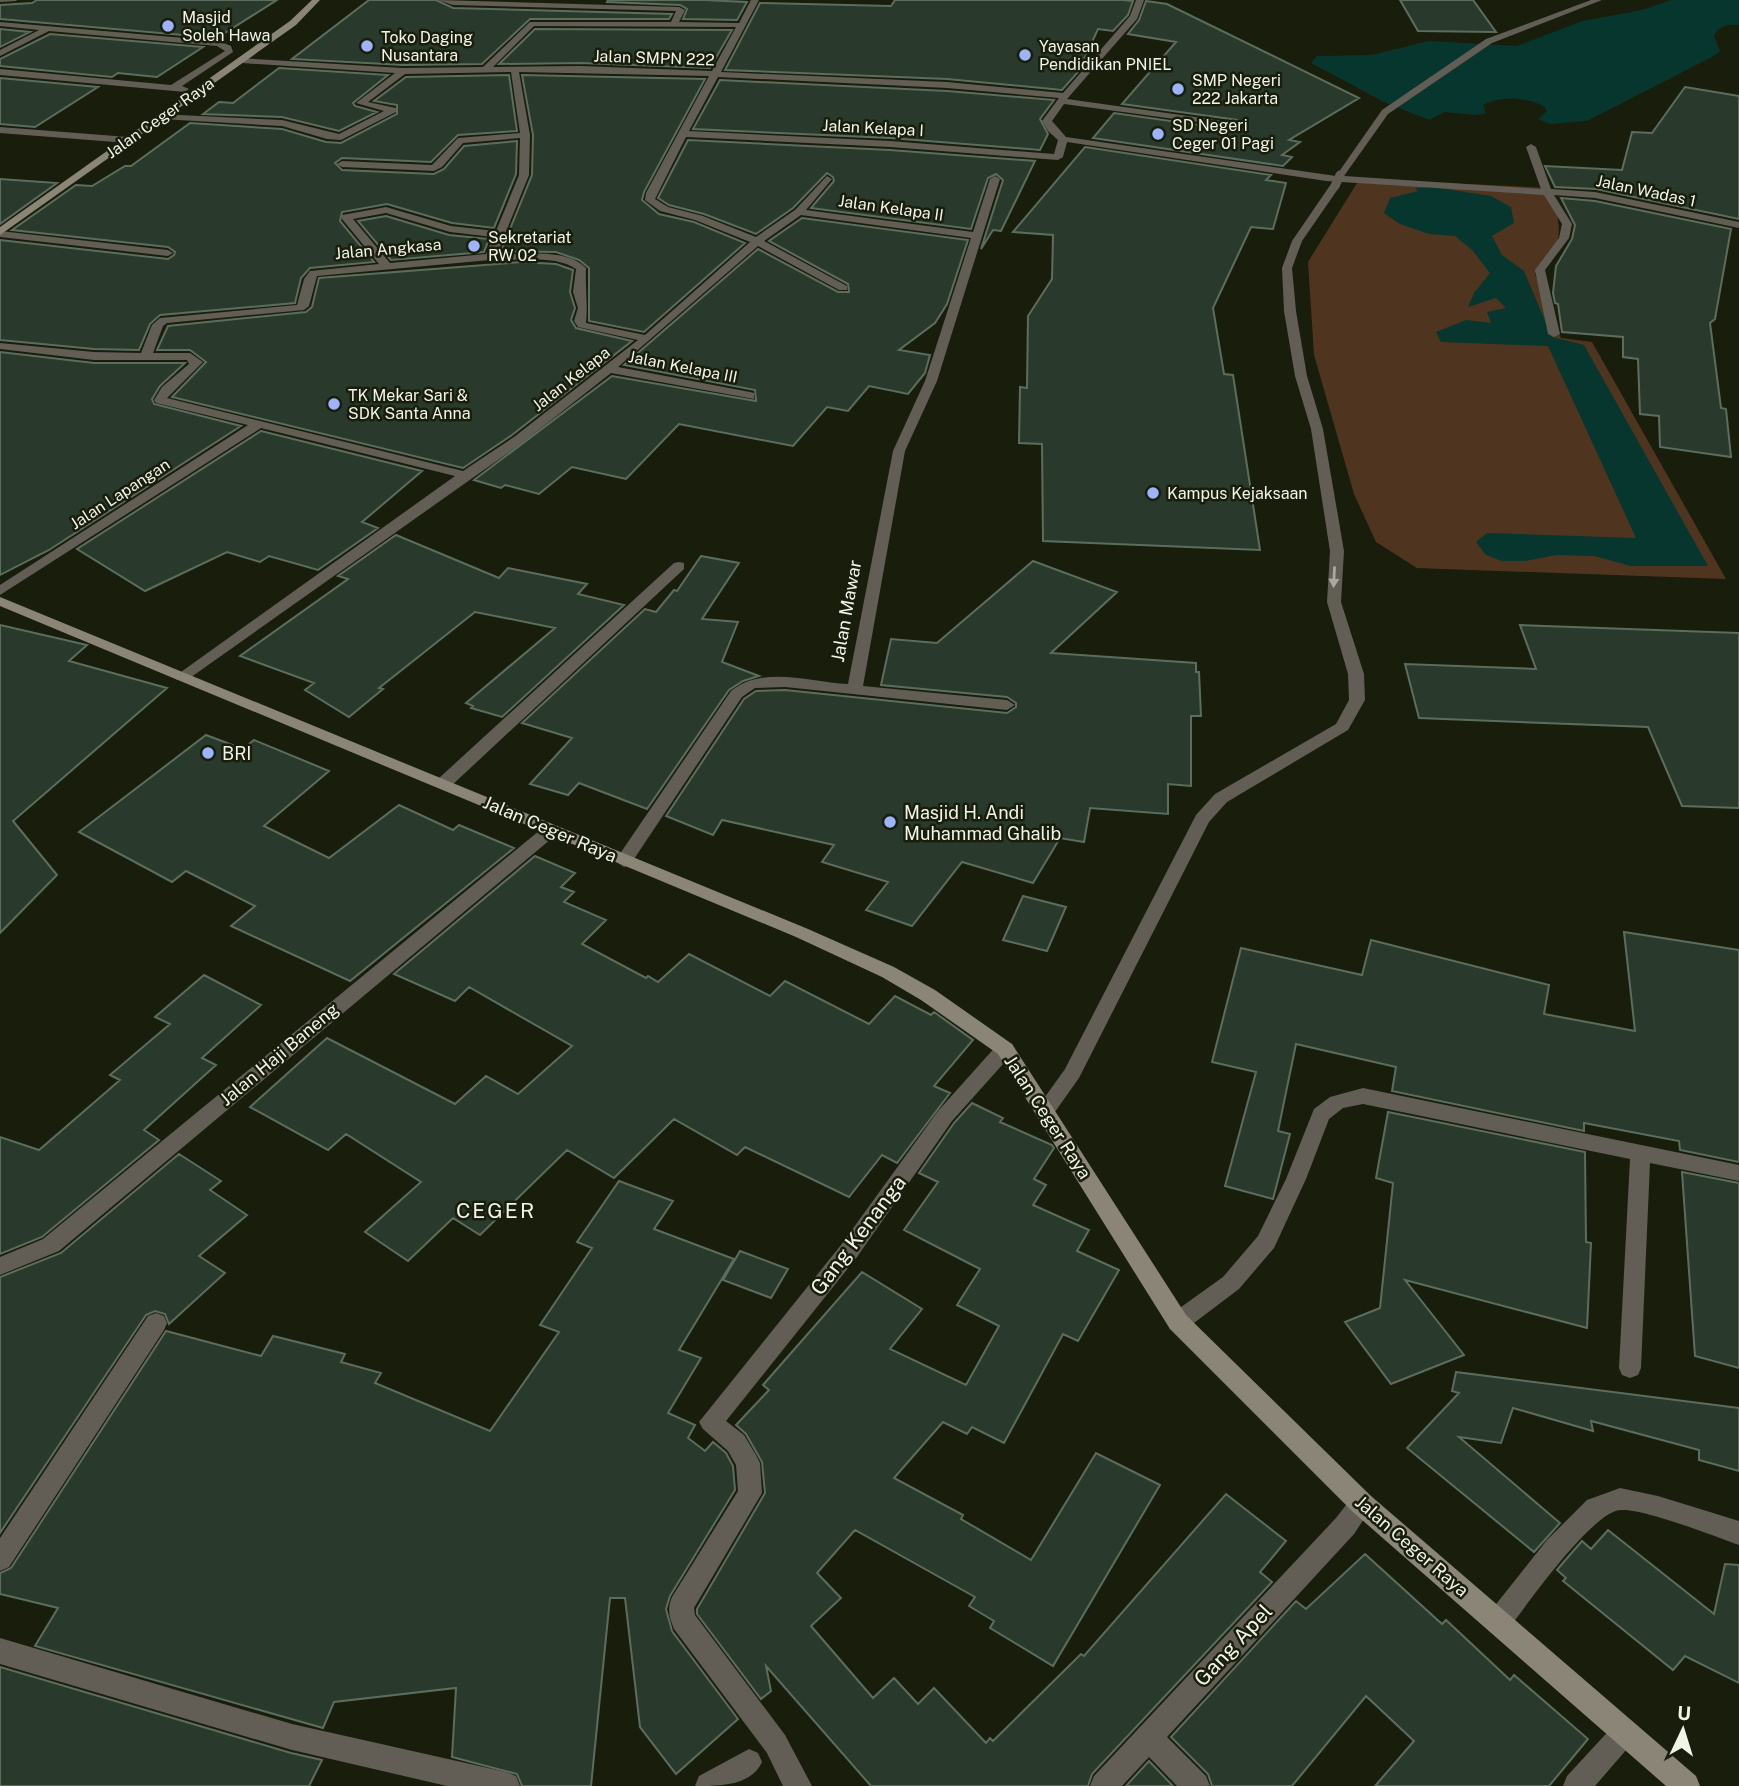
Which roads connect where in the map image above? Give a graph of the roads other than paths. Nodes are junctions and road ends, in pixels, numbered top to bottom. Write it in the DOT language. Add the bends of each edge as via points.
graph roads {
  1 [pos="0,0"];
  2 [pos="316,0"];
  3 [pos="442,0"];
  4 [pos="755,0"];
  5 [pos="1140,0"];
  6 [pos="1598,0"];
  7 [pos="13,1"];
  8 [pos="0,24"];
  9 [pos="674,24"];
  10 [pos="742,25"];
  11 [pos="21,26"];
  12 [pos="47,29"];
  13 [pos="0,37"];
  14 [pos="0,53"];
  15 [pos="242,60"];
  16 [pos="403,71"];
  17 [pos="0,72"];
  18 [pos="484,72"];
  19 [pos="515,72"];
  20 [pos="717,74"];
  21 [pos="0,82"];
  22 [pos="173,88"];
  23 [pos="198,90"];
  24 [pos="1063,98"];
  25 [pos="183,100"];
  26 [pos="161,116"];
  27 [pos="1238,126"];
  28 [pos="0,130"];
  29 [pos="685,134"];
  30 [pos="524,135"];
  31 [pos="1063,139"];
  32 [pos="128,140"];
  33 [pos="1531,147"];
  34 [pos="342,164"];
  35 [pos="828,179"];
  36 [pos="995,179"];
  37 [pos="1546,190"];
  38 [pos="799,212"];
  39 [pos="1739,225"];
  40 [pos="0,233"];
  41 [pos="499,234"];
  42 [pos="978,236"];
  43 [pos="757,241"];
  44 [pos="168,253"];
  45 [pos="490,257"];
  46 [pos="386,265"];
  47 [pos="843,288"];
  48 [pos="1555,334"];
  49 [pos="647,339"];
  50 [pos="0,346"];
  51 [pos="146,356"];
  52 [pos="609,369"];
  53 [pos="750,397"];
  54 [pos="259,424"];
  55 [pos="465,475"];
  56 [pos="679,566"];
  57 [pos="0,591"];
  58 [pos="0,601"];
  59 [pos="182,677"];
  60 [pos="852,689"];
  61 [pos="1007,705"];
  62 [pos="444,783"];
  63 [pos="551,830"];
  64 [pos="624,861"];
  65 [pos="1005,1049"];
  66 [pos="1045,1111"];
  67 [pos="1640,1153"];
  68 [pos="1739,1173"];
  69 [pos="0,1266"];
  70 [pos="1178,1322"];
  71 [pos="156,1323"];
  72 [pos="1630,1368"];
  73 [pos="1362,1504"];
  74 [pos="1739,1533"];
  75 [pos="0,1559"];
  76 [pos="1498,1622"];
  77 [pos="0,1651"];
  78 [pos="1624,1733"];
  79 [pos="1148,1736"];
  80 [pos="749,1762"];
  81 [pos="506,1786"];
  82 [pos="709,1786"];
  83 [pos="798,1786"];
  84 [pos="1104,1786"];
  85 [pos="1196,1786"];
  86 [pos="1577,1786"];
  87 [pos="1686,1786"];
  1 -- 7 [label="street"];
  2 -- 15 [label="main road, Jalan Ceger Raya"];
  3 -- 9 [label="street" via="679,9"];
  4 -- 10 [label="street"];
  5 -- 24 [label="street" via="1134,17"];
  6 -- 66 [label="street, one-way" via="1489,41 1385,112 1297,241 1287,268 1290,311 1301,376 1317,429 1337,551 1334,603 1356,674 1357,700 1342,727 1221,798 1202,819 1072,1073"];
  8 -- 11 [label="street"];
  9 -- 10 [label="street"];
  9 -- 18 [label="street" via="533,24"];
  10 -- 20 [label="street"];
  11 -- 12 [label="street"];
  11 -- 13 [label="street"];
  12 -- 14 [label="street"];
  12 -- 22 [label="street" via="228,48 229,52"];
  15 -- 16 [label="street, Jalan SMPN 222"];
  15 -- 23 [label="main road, Jalan Ceger Raya"];
  16 -- 18 [label="street, Jalan SMPN 222"];
  16 -- 26 [label="street" via="361,103 393,110 341,136 282,123"];
  17 -- 22 [label="street"];
  18 -- 19 [label="street, Jalan SMPN 222"];
  19 -- 20 [label="street, Jalan SMPN 222" via="580,69"];
  19 -- 30 [label="street"];
  20 -- 24 [label="street, Jalan SMPN 222" via="947,85"];
  20 -- 29 [label="street"];
  21 -- 25 [label="street"];
  22 -- 23 [label="street"];
  23 -- 25 [label="main road, Jalan Ceger Raya"];
  24 -- 27 [label="street, Jalan SMPN 222"];
  24 -- 31 [label="street" via="1047,125"];
  25 -- 26 [label="main road, Jalan Ceger Raya"];
  26 -- 32 [label="main road, Jalan Ceger Raya"];
  28 -- 32 [label="street"];
  29 -- 31 [label="street, Jalan Kelapa I" via="1058,157"];
  29 -- 43 [label="street" via="650,200"];
  30 -- 34 [label="street" via="456,141 442,164 434,168"];
  30 -- 41 [label="street" via="524,175"];
  31 -- 37 [label="street, Jalan Wadas 1" via="1326,178"];
  32 -- 40 [label="main road, Jalan Ceger Raya"];
  33 -- 37 [label="street"];
  35 -- 38 [label="street, Jalan Kelapa"];
  36 -- 42 [label="street, Jalan Mawar"];
  37 -- 39 [label="street, Jalan Wadas 1" via="1595,195"];
  37 -- 48 [label="street" via="1567,224 1564,237 1540,270"];
  38 -- 42 [label="street, Jalan Kelapa II"];
  38 -- 43 [label="street, Jalan Kelapa"];
  40 -- 44 [label="street"];
  41 -- 45 [label="street"];
  41 -- 46 [label="street" via="450,229 386,210 346,217"];
  42 -- 60 [label="street, Jalan Mawar" via="931,381 899,451"];
  43 -- 47 [label="street"];
  43 -- 49 [label="street, Jalan Kelapa"];
  45 -- 46 [label="street, Jalan Angkasa"];
  45 -- 49 [label="street, Jalan Angkasa" via="577,263 581,268 582,325"];
  46 -- 51 [label="street, Jalan Angkasa" via="314,273 303,306 295,310 164,320"];
  49 -- 52 [label="street, Jalan Kelapa"];
  50 -- 51 [label="street" via="94,356"];
  51 -- 54 [label="street" via="190,357 197,362 160,400"];
  52 -- 53 [label="street, Jalan Kelapa III"];
  52 -- 55 [label="street, Jalan Kelapa" via="519,440"];
  54 -- 55 [label="street"];
  54 -- 57 [label="street, Jalan Lapangan"];
  55 -- 59 [label="street, Jalan Kelapa"];
  56 -- 62 [label="street"];
  58 -- 59 [label="main road, Jalan Ceger Raya"];
  59 -- 62 [label="main road, Jalan Ceger Raya"];
  60 -- 61 [label="street"];
  60 -- 64 [label="street, Jalan Mawar" via="768,682 750,684 736,694"];
  62 -- 63 [label="main road, Jalan Ceger Raya"];
  63 -- 64 [label="main road, Jalan Ceger Raya"];
  63 -- 69 [label="street, Jalan Haji Baneng" via="51,1245"];
  64 -- 65 [label="main road, Jalan Ceger Raya" via="888,972"];
  65 -- 66 [label="main road, Jalan Ceger Raya"];
  65 -- 83 [label="street, Gang Kenanga" via="945,1116 849,1251 711,1422 736,1443 748,1463 750,1493 681,1606 683,1620 776,1744"];
  66 -- 70 [label="main road, Jalan Ceger Raya"];
  67 -- 68 [label="street"];
  67 -- 70 [label="street" via="1363,1096 1337,1102 1321,1114 1266,1242 1231,1283"];
  67 -- 72 [label="street"];
  70 -- 73 [label="main road, Jalan Ceger Raya"];
  71 -- 75 [label="street"];
  73 -- 76 [label="main road, Jalan Ceger Raya"];
  73 -- 79 [label="street, Gang Apel"];
  74 -- 76 [label="street" via="1620,1499 1595,1508 1556,1548"];
  76 -- 78 [label="main road, Jalan Ceger Raya"];
  77 -- 81 [label="street" via="292,1737"];
  78 -- 86 [label="street"];
  78 -- 87 [label="main road, Jalan Ceger Raya"];
  79 -- 84 [label="street, Gang Apel"];
  79 -- 85 [label="street"];
  80 -- 82 [label="street"];
}
